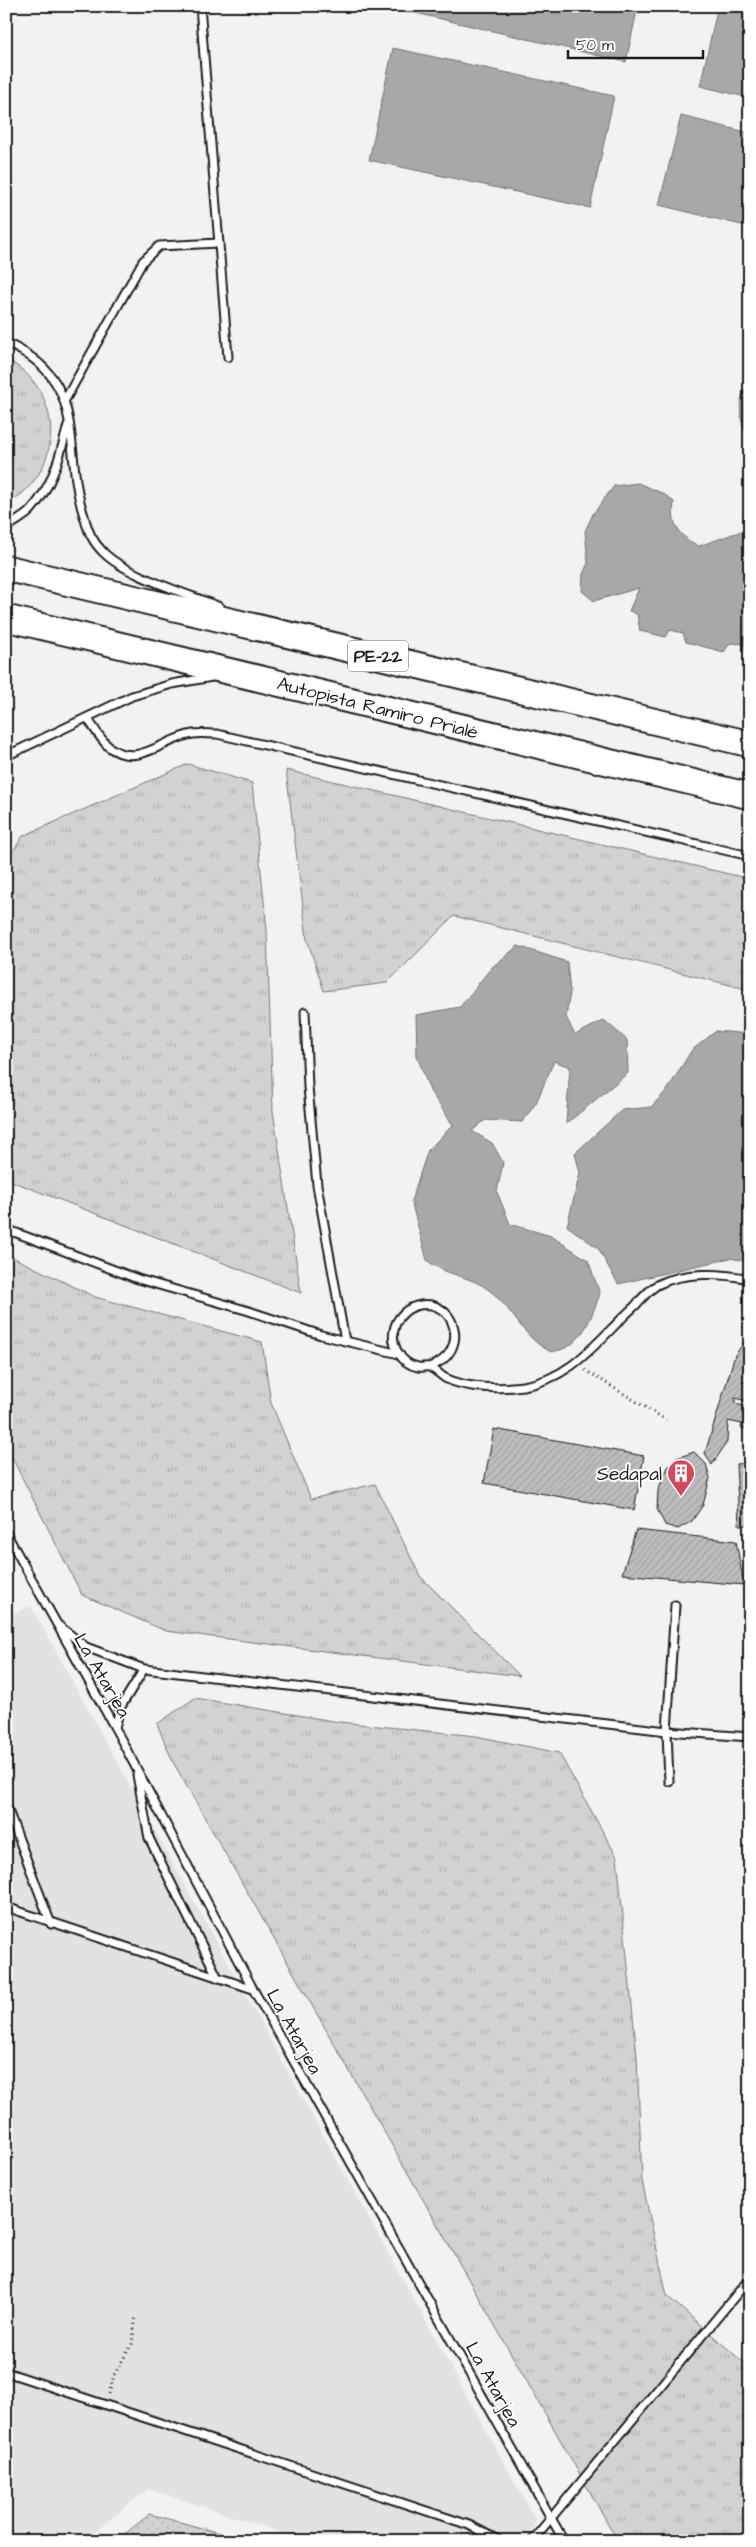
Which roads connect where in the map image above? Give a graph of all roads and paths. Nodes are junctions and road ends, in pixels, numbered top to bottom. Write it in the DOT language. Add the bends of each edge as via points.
graph roads {
  1 [pos="200,6"];
  2 [pos="219,243"];
  3 [pos="6,343"];
  4 [pos="228,357"];
  5 [pos="65,400"];
  6 [pos="69,423"];
  7 [pos="6,528"];
  8 [pos="6,568"];
  9 [pos="6,618"];
  10 [pos="285,634"];
  11 [pos="246,675"];
  12 [pos="88,719"];
  13 [pos="750,744"];
  14 [pos="6,756"];
  15 [pos="750,796"];
  16 [pos="750,856"];
  17 [pos="306,1012"];
  18 [pos="6,1229"];
  19 [pos="750,1279"];
  20 [pos="345,1341"];
  21 [pos="399,1354"];
  22 [pos="577,1364"];
  23 [pos="429,1367"];
  24 [pos="666,1420"];
  25 [pos="6,1533"];
  26 [pos="676,1605"];
  27 [pos="54,1622"];
  28 [pos="144,1669"];
  29 [pos="115,1728"];
  30 [pos="668,1731"];
  31 [pos="750,1737"];
  32 [pos="136,1768"];
  33 [pos="669,1781"];
  34 [pos="6,1805"];
  35 [pos="6,1907"];
  36 [pos="51,1924"];
  37 [pos="218,1978"];
  38 [pos="253,1989"];
  39 [pos="750,2278"];
  40 [pos="136,2315"];
  41 [pos="6,2372"];
  42 [pos="106,2405"];
  43 [pos="551,2517"];
  44 [pos="500,2541"];
  45 [pos="532,2541"];
  46 [pos="564,2541"];
  1 -- 2 [label="lane"];
  2 -- 4 [label="lane"];
  2 -- 5 [label="lane" via="159,246 143,261"];
  3 -- 5 [label="lane" via="45,367"];
  5 -- 6 [label="lane"];
  6 -- 7 [label="lane" via="57,466 45,492 30,511"];
  6 -- 10 [label="lane" via="80,504 91,538 103,552 117,565"];
  8 -- 10 [label="highway, PE-22"];
  9 -- 11 [label="highway, Autopista Ramiro Prialé / PE-22"];
  10 -- 13 [label="highway, PE-22"];
  11 -- 12 [label="lane" via="172,684 132,696"];
  11 -- 15 [label="highway, Autopista Ramiro Prialé / PE-22"];
  12 -- 14 [label="lane"];
  12 -- 16 [label="lane" via="107,745 128,756 140,755 192,734 216,734"];
  17 -- 20 [label="lane" via="308,1087 317,1185"];
  18 -- 20 [label="lane" via="138,1279"];
  19 -- 22 [label="lane" via="728,1274 696,1274 657,1286"];
  20 -- 21 [label="lane"];
  21 -- 23 [label="lane" via="418,1367"];
  21 -- 23 [label="lane" via="393,1335 399,1317 416,1306 436,1307 451,1320 456,1340 447,1358"];
  22 -- 23 [label="lane" via="555,1377 525,1386 504,1387 476,1386 446,1378"];
  22 -- 24 [label="path"];
  25 -- 27 [label="lane, La Atarjea"];
  26 -- 30 [label="lane"];
  27 -- 28 [label="lane" via="86,1647"];
  27 -- 29 [label="lane, La Atarjea"];
  28 -- 29 [label="lane" via="120,1708"];
  28 -- 30 [label="lane"];
  29 -- 32 [label="lane, La Atarjea"];
  30 -- 31 [label="lane"];
  30 -- 33 [label="lane"];
  32 -- 37 [label="lane" via="149,1838"];
  32 -- 38 [label="lane, La Atarjea"];
  34 -- 36 [label="lane"];
  35 -- 36 [label="lane"];
  36 -- 37 [label="lane"];
  37 -- 38 [label="lane"];
  38 -- 43 [label="lane, La Atarjea"];
  39 -- 43 [label="lane"];
  40 -- 42 [label="path" via="132,2344 114,2375"];
  41 -- 42 [label="lane"];
  42 -- 44 [label="lane" via="469,2526"];
  43 -- 45 [label="lane"];
  43 -- 46 [label="lane, La Atarjea"];
}
